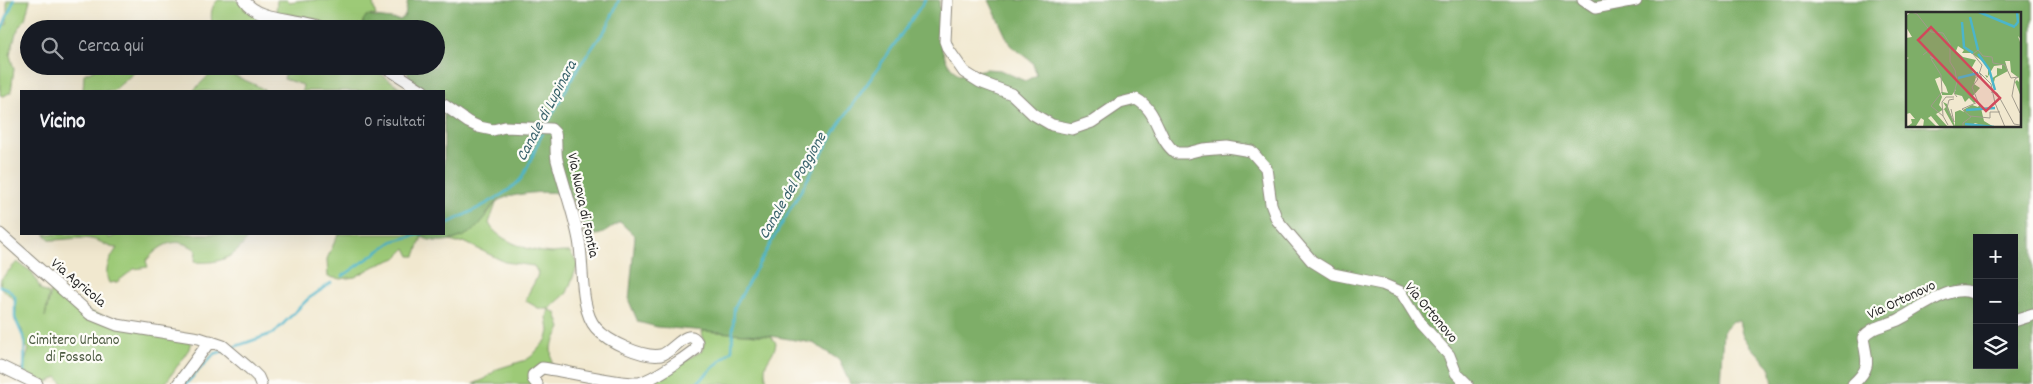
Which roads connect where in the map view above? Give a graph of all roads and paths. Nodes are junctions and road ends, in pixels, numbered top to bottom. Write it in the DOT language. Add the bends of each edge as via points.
graph roads {
  1 [pos="244,0"];
  2 [pos="947,0"];
  3 [pos="1583,0"];
  4 [pos="1636,0"];
  5 [pos="295,20"];
  6 [pos="398,75"];
  7 [pos="421,90"];
  8 [pos="445,106"];
  9 [pos="0,234"];
  10 [pos="1973,293"];
  11 [pos="2033,315"];
  12 [pos="2018,321"];
  13 [pos="210,341"];
  14 [pos="0,366"];
  15 [pos="30,380"];
  16 [pos="178,384"];
  17 [pos="261,384"];
  18 [pos="538,384"];
  19 [pos="1467,384"];
  20 [pos="1853,384"];
  1 -- 5 [label="street" via="253,11"];
  2 -- 19 [label="street, Via Ortonovo" via="945,41 964,72 1012,94 1033,114 1052,124 1072,129 1092,122 1120,103 1136,99 1150,109 1165,141 1176,152 1227,146 1251,151 1266,168 1271,204 1278,220 1312,261 1333,274 1382,284 1401,292 1421,324 1449,355 1456,373"];
  3 -- 4 [label="street" via="1595,8"];
  6 -- 7 [label="street"];
  8 -- 18 [label="street, Via Nuova di Fontia" via="479,127 493,130 505,127 551,129 555,133 557,159 580,243 589,319 602,334 628,349 660,355 671,351 685,337 695,337 697,342 696,349 684,358 638,383 542,368 533,375"];
  9 -- 13 [label="street, Via Agricola" via="90,314 117,325"];
  10 -- 20 [label="street, Via Ortonovo" via="1967,290 1936,298 1867,332 1863,338 1867,369"];
  11 -- 12 [label="street"];
  13 -- 16 [label="street"];
  13 -- 17 [label="street" via="227,349 258,377"];
  14 -- 15 [label="street"];
}
